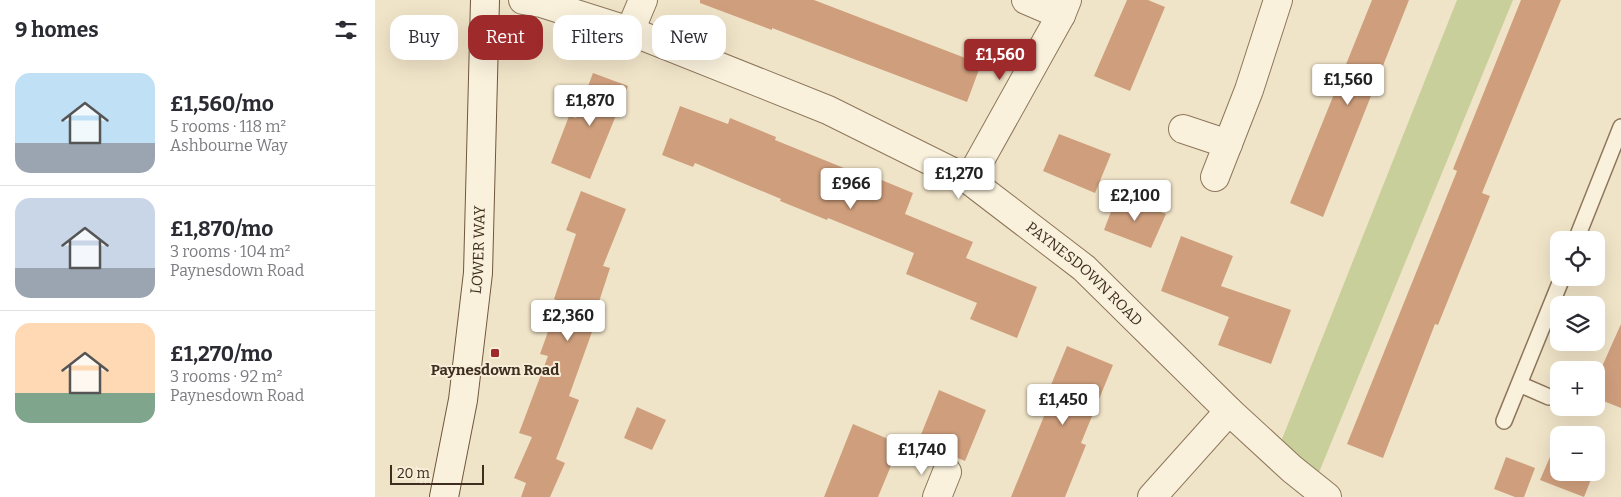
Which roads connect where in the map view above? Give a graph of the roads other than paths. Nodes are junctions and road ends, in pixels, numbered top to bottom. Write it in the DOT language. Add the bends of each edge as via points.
graph roads {
  1 [pos="485,0"];
  2 [pos="523,0"];
  3 [pos="643,0"];
  4 [pos="1026,0"];
  5 [pos="1278,0"];
  6 [pos="1064,7"];
  7 [pos="580,15"];
  8 [pos="636,15"];
  9 [pos="642,36"];
  10 [pos="1621,127"];
  11 [pos="1183,128"];
  12 [pos="1228,144"];
  13 [pos="1215,177"];
  14 [pos="969,180"];
  15 [pos="1580,231"];
  16 [pos="1559,286"];
  17 [pos="1519,384"];
  18 [pos="1549,397"];
  19 [pos="1229,411"];
  20 [pos="1504,421"];
  21 [pos="947,472"];
  22 [pos="444,497"];
  23 [pos="937,497"];
  24 [pos="1152,497"];
  25 [pos="1327,497"];
  1 -- 22 [label="street, LOWER WAY" via="478,273 463,400"];
  2 -- 7 [label="street, PAYNESDOWN ROAD" via="541,2"];
  3 -- 8 [label="street"];
  4 -- 6 [label="street"];
  5 -- 12 [label="street"];
  6 -- 14 [label="street"];
  9 -- 14 [label="street, PAYNESDOWN ROAD" via="828,110"];
  10 -- 15 [label="lane"];
  11 -- 12 [label="street"];
  12 -- 13 [label="street"];
  14 -- 19 [label="street, PAYNESDOWN ROAD" via="1084,268"];
  16 -- 17 [label="lane"];
  17 -- 18 [label="lane"];
  17 -- 20 [label="lane"];
  19 -- 24 [label="street"];
  19 -- 25 [label="street, PAYNESDOWN ROAD"];
  21 -- 23 [label="street"];
}
